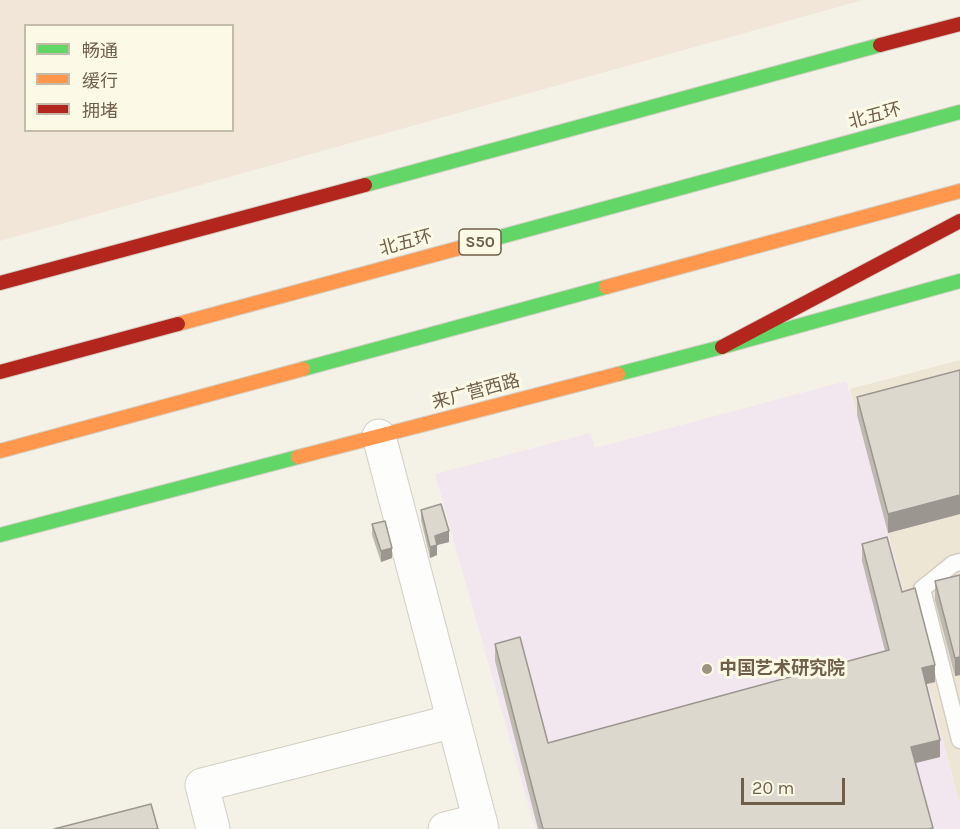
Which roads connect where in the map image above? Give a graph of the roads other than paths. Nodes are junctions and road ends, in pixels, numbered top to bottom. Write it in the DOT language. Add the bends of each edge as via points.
graph roads {
  1 [pos="960,24"];
  2 [pos="960,112"];
  3 [pos="960,191"];
  4 [pos="960,221"];
  5 [pos="960,281"];
  6 [pos="0,283"];
  7 [pos="722,347"];
  8 [pos="0,372"];
  9 [pos="380,436"];
  10 [pos="0,451"];
  11 [pos="0,535"];
  12 [pos="960,562"];
  13 [pos="956,704"];
  14 [pos="454,720"];
  15 [pos="960,740"];
  16 [pos="481,825"];
  17 [pos="213,829"];
  18 [pos="445,829"];
  1 -- 6 [label="main road"];
  2 -- 8 [label="main road, 北五环 / S50"];
  3 -- 10 [label="main road"];
  4 -- 7 [label="main road"];
  5 -- 7 [label="main road, 来广营西路"];
  7 -- 9 [label="main road, 来广营西路"];
  9 -- 11 [label="main road, 来广营西路"];
  9 -- 14 [label="street"];
  12 -- 13 [label="lane" via="922,589"];
  13 -- 15 [label="lane"];
  14 -- 16 [label="street"];
  14 -- 17 [label="street" via="202,786"];
  16 -- 18 [label="street"];
}
